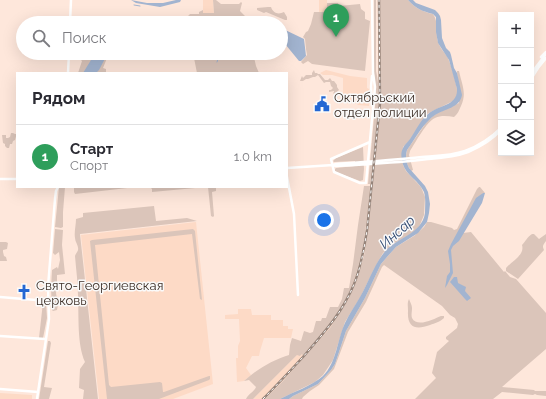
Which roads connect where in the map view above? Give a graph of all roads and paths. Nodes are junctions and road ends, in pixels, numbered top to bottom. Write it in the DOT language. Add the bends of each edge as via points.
graph roads {
  1 [pos="71,0"];
  2 [pos="372,0"];
  3 [pos="70,16"];
  4 [pos="546,53"];
  5 [pos="546,59"];
  6 [pos="69,60"];
  7 [pos="536,68"];
  8 [pos="534,71"];
  9 [pos="68,72"];
  10 [pos="534,72"];
  11 [pos="373,73"];
  12 [pos="371,86"];
  13 [pos="375,87"];
  14 [pos="372,108"];
  15 [pos="498,131"];
  16 [pos="370,138"];
  17 [pos="370,142"];
  18 [pos="365,144"];
  19 [pos="369,151"];
  20 [pos="333,165"];
  21 [pos="288,168"];
  22 [pos="0,179"];
  23 [pos="16,179"];
  24 [pos="288,182"];
  25 [pos="56,188"];
  26 [pos="298,295"];
  27 [pos="0,297"];
  28 [pos="48,301"];
  29 [pos="0,336"];
  30 [pos="46,339"];
  31 [pos="0,389"];
  32 [pos="38,392"];
  33 [pos="37,399"];
  1 -- 3 [label="main road"];
  2 -- 11 [label="main road"];
  4 -- 7 [label="main road"];
  5 -- 7 [label="main road"];
  6 -- 9 [label="main road"];
  7 -- 8 [label="main road"];
  7 -- 10 [label="main road"];
  11 -- 12 [label="main road"];
  11 -- 13 [label="main road"];
  12 -- 13 [label="main road"];
  12 -- 14 [label="main road"];
  13 -- 14 [label="main road"];
  14 -- 16 [label="main road"];
  15 -- 20 [label="main road" via="473,148 455,154"];
  16 -- 17 [label="main road"];
  16 -- 18 [label="main road"];
  17 -- 18 [label="main road"];
  17 -- 19 [label="main road"];
  18 -- 19 [label="main road"];
  18 -- 20 [label="main road" via="331,159"];
  19 -- 20 [label="main road" via="366,183 334,172"];
  20 -- 21 [label="main road"];
  22 -- 23 [label="main road"];
  24 -- 26 [label="main road" via="294,214"];
  25 -- 28 [label="main road"];
  27 -- 28 [label="main road"];
  28 -- 30 [label="main road"];
  29 -- 30 [label="main road"];
  30 -- 32 [label="main road"];
  31 -- 32 [label="main road"];
  32 -- 33 [label="main road"];
}
